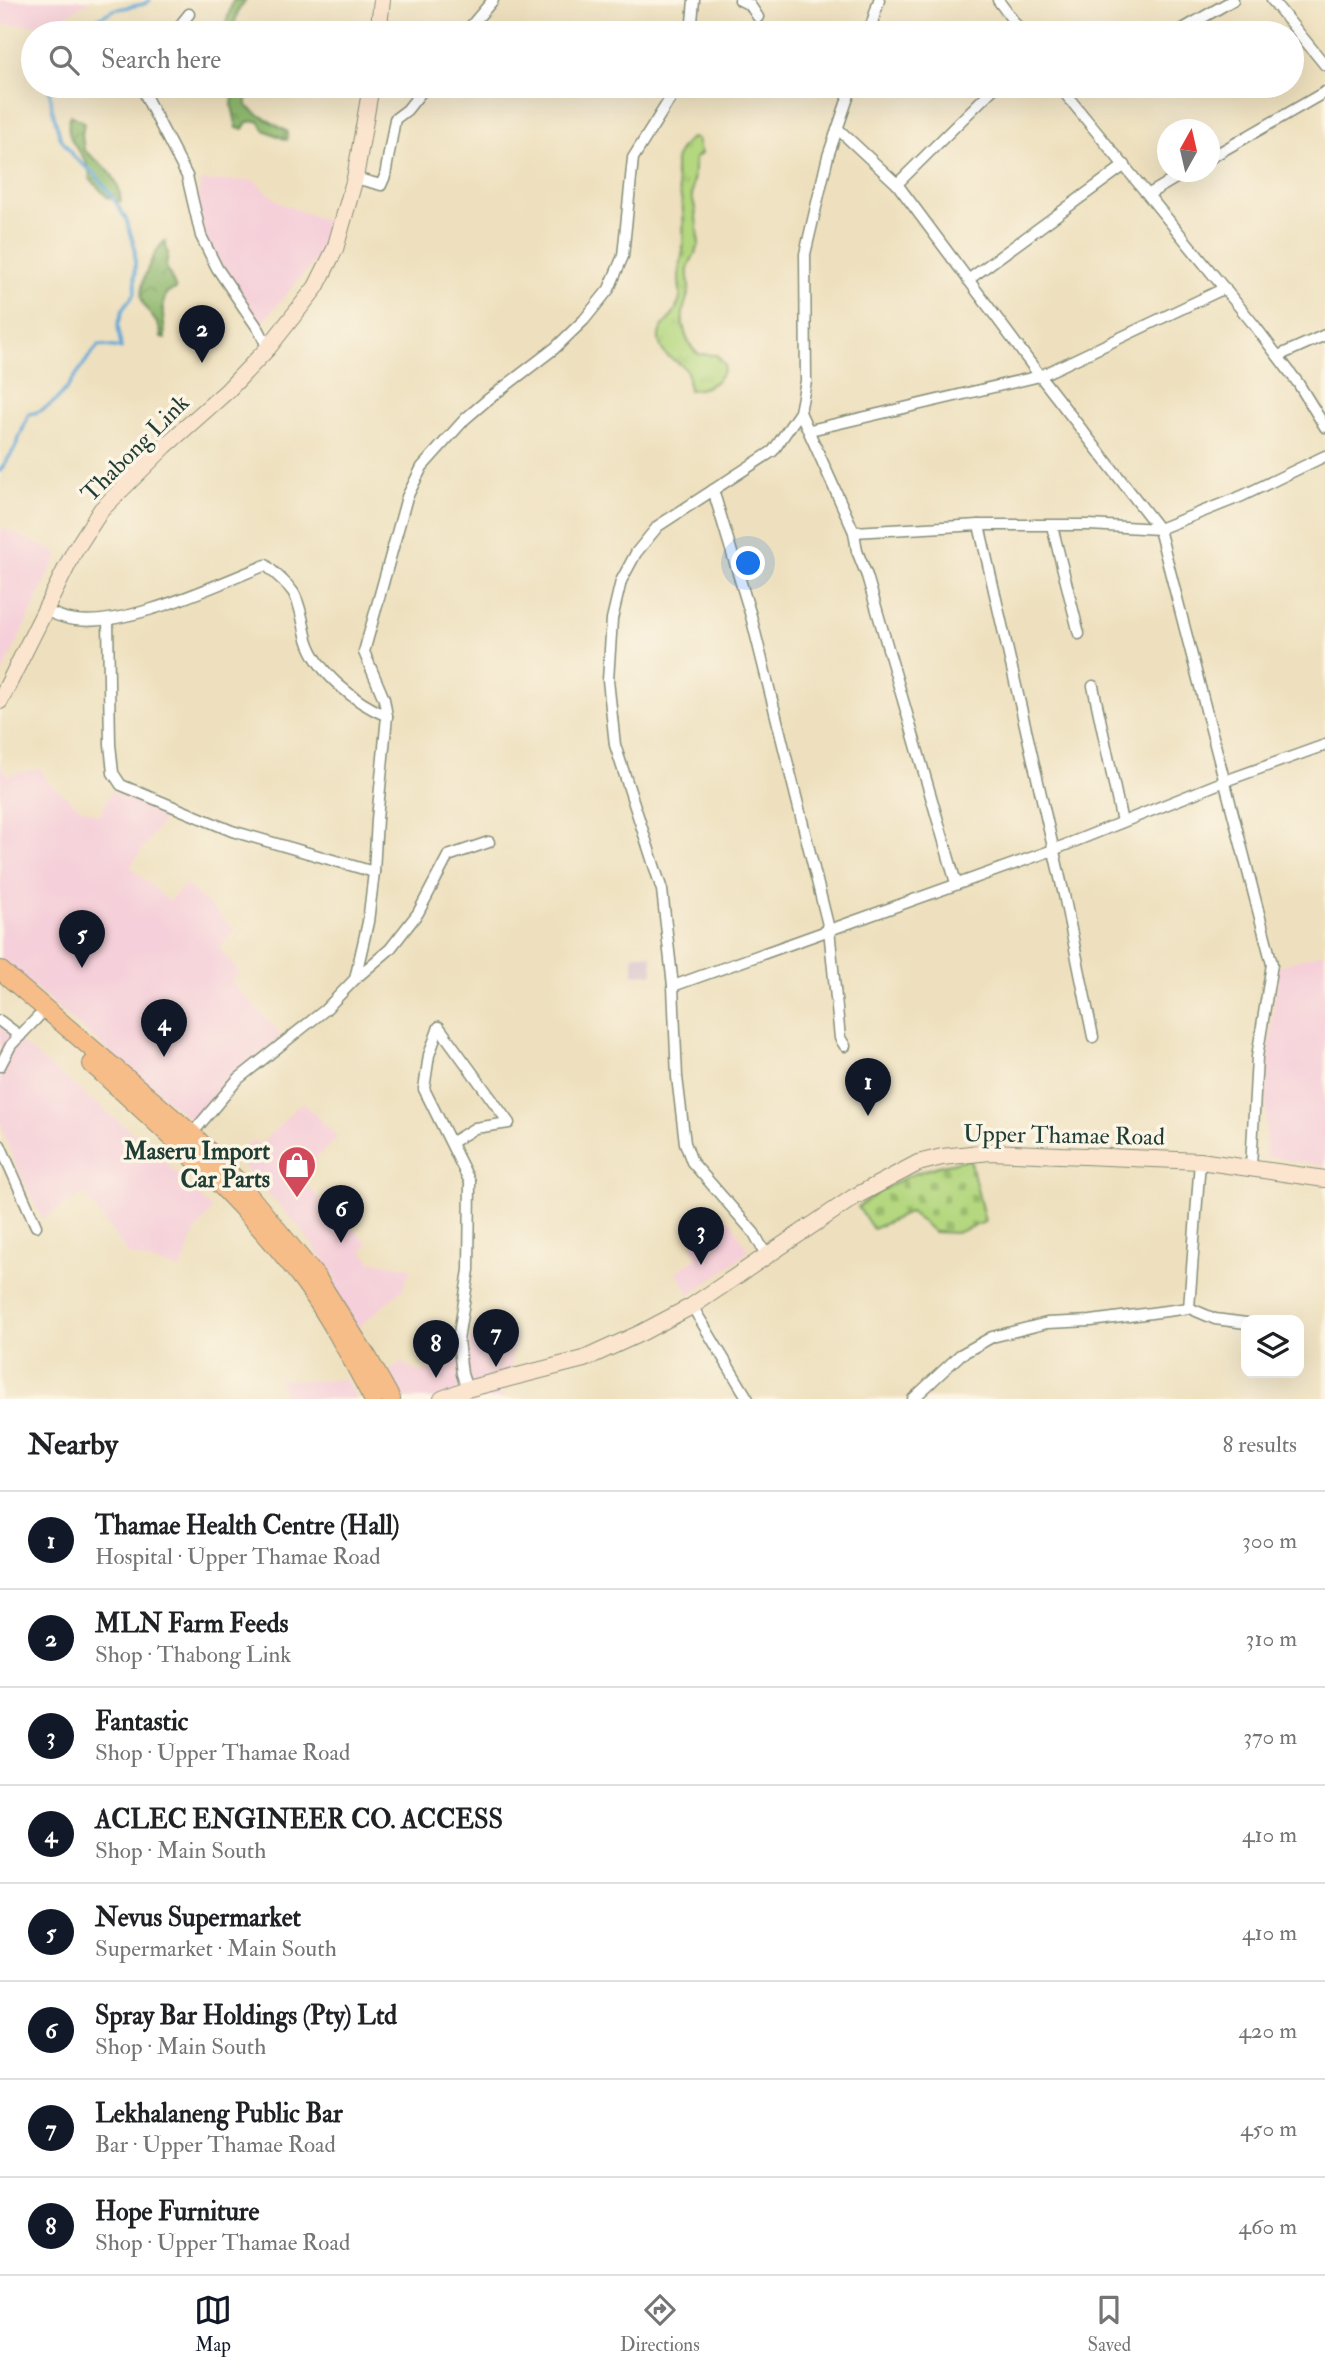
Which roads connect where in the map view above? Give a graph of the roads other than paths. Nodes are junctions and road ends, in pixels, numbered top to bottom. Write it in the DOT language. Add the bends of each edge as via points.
graph roads {
  1 [pos="382,0"];
  2 [pos="492,0"];
  3 [pos="694,0"];
  4 [pos="740,0"];
  5 [pos="879,0"];
  6 [pos="998,0"];
  7 [pos="1233,0"];
  8 [pos="1272,0"];
  9 [pos="189,14"];
  10 [pos="758,17"];
  11 [pos="183,21"];
  12 [pos="379,21"];
  13 [pos="475,21"];
  14 [pos="692,21"];
  15 [pos="873,21"];
  16 [pos="1013,21"];
  17 [pos="1196,21"];
  18 [pos="1289,21"];
  19 [pos="1304,39"];
  20 [pos="1325,65"];
  21 [pos="1325,92"];
  22 [pos="147,98"];
  23 [pos="369,98"];
  24 [pos="416,98"];
  25 [pos="670,98"];
  26 [pos="848,98"];
  27 [pos="984,98"];
  28 [pos="1069,98"];
  29 [pos="838,129"];
  30 [pos="1220,152"];
  31 [pos="1125,165"];
  32 [pos="355,178"];
  33 [pos="1169,182"];
  34 [pos="897,184"];
  35 [pos="1149,194"];
  36 [pos="968,280"];
  37 [pos="1225,288"];
  38 [pos="1325,335"];
  39 [pos="268,348"];
  40 [pos="1278,356"];
  41 [pos="1040,376"];
  42 [pos="800,412"];
  43 [pos="1325,427"];
  44 [pos="810,430"];
  45 [pos="1325,456"];
  46 [pos="713,490"];
  47 [pos="979,525"];
  48 [pos="1052,526"];
  49 [pos="1159,529"];
  50 [pos="854,532"];
  51 [pos="43,610"];
  52 [pos="108,620"];
  53 [pos="1079,634"];
  54 [pos="1093,686"];
  55 [pos="0,701"];
  56 [pos="387,716"];
  57 [pos="1325,745"];
  58 [pos="1225,781"];
  59 [pos="1122,822"];
  60 [pos="489,842"];
  61 [pos="1053,850"];
  62 [pos="374,872"];
  63 [pos="957,883"];
  64 [pos="829,929"];
  65 [pos="0,970"];
  66 [pos="355,979"];
  67 [pos="0,985"];
  68 [pos="673,986"];
  69 [pos="38,1017"];
  70 [pos="0,1021"];
  71 [pos="20,1036"];
  72 [pos="1093,1037"];
  73 [pos="845,1046"];
  74 [pos="0,1066"];
  75 [pos="187,1140"];
  76 [pos="452,1142"];
  77 [pos="0,1145"];
  78 [pos="1200,1161"];
  79 [pos="1251,1167"];
  80 [pos="1325,1179"];
  81 [pos="36,1226"];
  82 [pos="766,1255"];
  83 [pos="692,1306"];
  84 [pos="1189,1308"];
  85 [pos="1241,1322"];
  86 [pos="467,1389"];
  87 [pos="373,1399"];
  88 [pos="391,1399"];
  89 [pos="442,1399"];
  90 [pos="748,1399"];
  91 [pos="913,1399"];
  1 -- 12 [label="street"];
  2 -- 13 [label="street"];
  3 -- 14 [label="street"];
  4 -- 10 [label="street"];
  5 -- 15 [label="street"];
  6 -- 16 [label="street"];
  7 -- 17 [label="street"];
  8 -- 18 [label="street"];
  9 -- 11 [label="street"];
  19 -- 20 [label="street"];
  21 -- 30 [label="street"];
  22 -- 39 [label="street" via="187,176 201,236"];
  23 -- 32 [label="street, Thabong Link"];
  24 -- 32 [label="street" via="395,119 381,185"];
  25 -- 56 [label="street" via="633,158 623,256 609,289 555,348 465,419 422,467 407,498 364,652"];
  26 -- 29 [label="street"];
  27 -- 34 [label="street"];
  28 -- 31 [label="street"];
  29 -- 34 [label="street"];
  29 -- 42 [label="street" via="805,254 806,382"];
  31 -- 35 [label="street"];
  31 -- 36 [label="street"];
  32 -- 39 [label="street, Thabong Link" via="335,249 316,287"];
  33 -- 35 [label="street"];
  34 -- 36 [label="street"];
  35 -- 37 [label="street"];
  36 -- 41 [label="street"];
  37 -- 40 [label="street"];
  37 -- 41 [label="street"];
  38 -- 40 [label="street"];
  39 -- 51 [label="street, Thabong Link" via="101,510"];
  40 -- 43 [label="street"];
  41 -- 44 [label="street"];
  41 -- 49 [label="street"];
  42 -- 44 [label="street"];
  42 -- 46 [label="street" via="773,452"];
  44 -- 50 [label="street"];
  45 -- 49 [label="street"];
  46 -- 64 [label="street" via="751,616"];
  46 -- 68 [label="street" via="658,526 636,553 621,582 612,619 608,680 615,745 662,890"];
  47 -- 48 [label="street"];
  47 -- 50 [label="street"];
  47 -- 61 [label="street"];
  48 -- 49 [label="street"];
  48 -- 53 [label="street"];
  49 -- 58 [label="street"];
  50 -- 63 [label="street"];
  51 -- 52 [label="street" via="71,619"];
  51 -- 55 [label="street, Thabong Link"];
  52 -- 56 [label="street" via="151,609 266,565 294,594 315,658 336,682"];
  52 -- 62 [label="street" via="110,744 113,773 121,785 232,831"];
  54 -- 59 [label="street"];
  56 -- 62 [label="street"];
  57 -- 58 [label="street"];
  58 -- 59 [label="street"];
  58 -- 79 [label="street" via="1272,964 1257,1058"];
  59 -- 61 [label="street"];
  60 -- 66 [label="street" via="448,856 418,913 390,949"];
  61 -- 63 [label="street"];
  61 -- 72 [label="street"];
  62 -- 66 [label="street"];
  63 -- 64 [label="street"];
  64 -- 68 [label="street"];
  64 -- 73 [label="street"];
  65 -- 75 [label="main road"];
  66 -- 75 [label="street" via="325,1010 238,1079"];
  67 -- 69 [label="main road"];
  68 -- 82 [label="street" via="680,1104 688,1153 754,1233"];
  69 -- 71 [label="street"];
  69 -- 75 [label="main road"];
  70 -- 71 [label="street"];
  71 -- 74 [label="street"];
  75 -- 87 [label="main road" via="305,1284"];
  75 -- 88 [label="main road" via="239,1183 317,1278"];
  76 -- 76 [label="street" via="424,1089 439,1027 509,1123 475,1128"];
  76 -- 86 [label="street" via="470,1182 469,1270 458,1340"];
  77 -- 81 [label="street"];
  78 -- 79 [label="street, Upper Thamae Road"];
  78 -- 82 [label="street, Upper Thamae Road" via="990,1152 942,1157 918,1163 855,1197"];
  78 -- 84 [label="street"];
  79 -- 80 [label="street, Upper Thamae Road"];
  82 -- 83 [label="street, Upper Thamae Road"];
  83 -- 86 [label="street, Upper Thamae Road" via="584,1359"];
  83 -- 90 [label="street"];
  84 -- 85 [label="street" via="1215,1319"];
  84 -- 91 [label="street" via="1047,1324 992,1337 960,1355"];
  86 -- 89 [label="street, Upper Thamae Road"];
}
